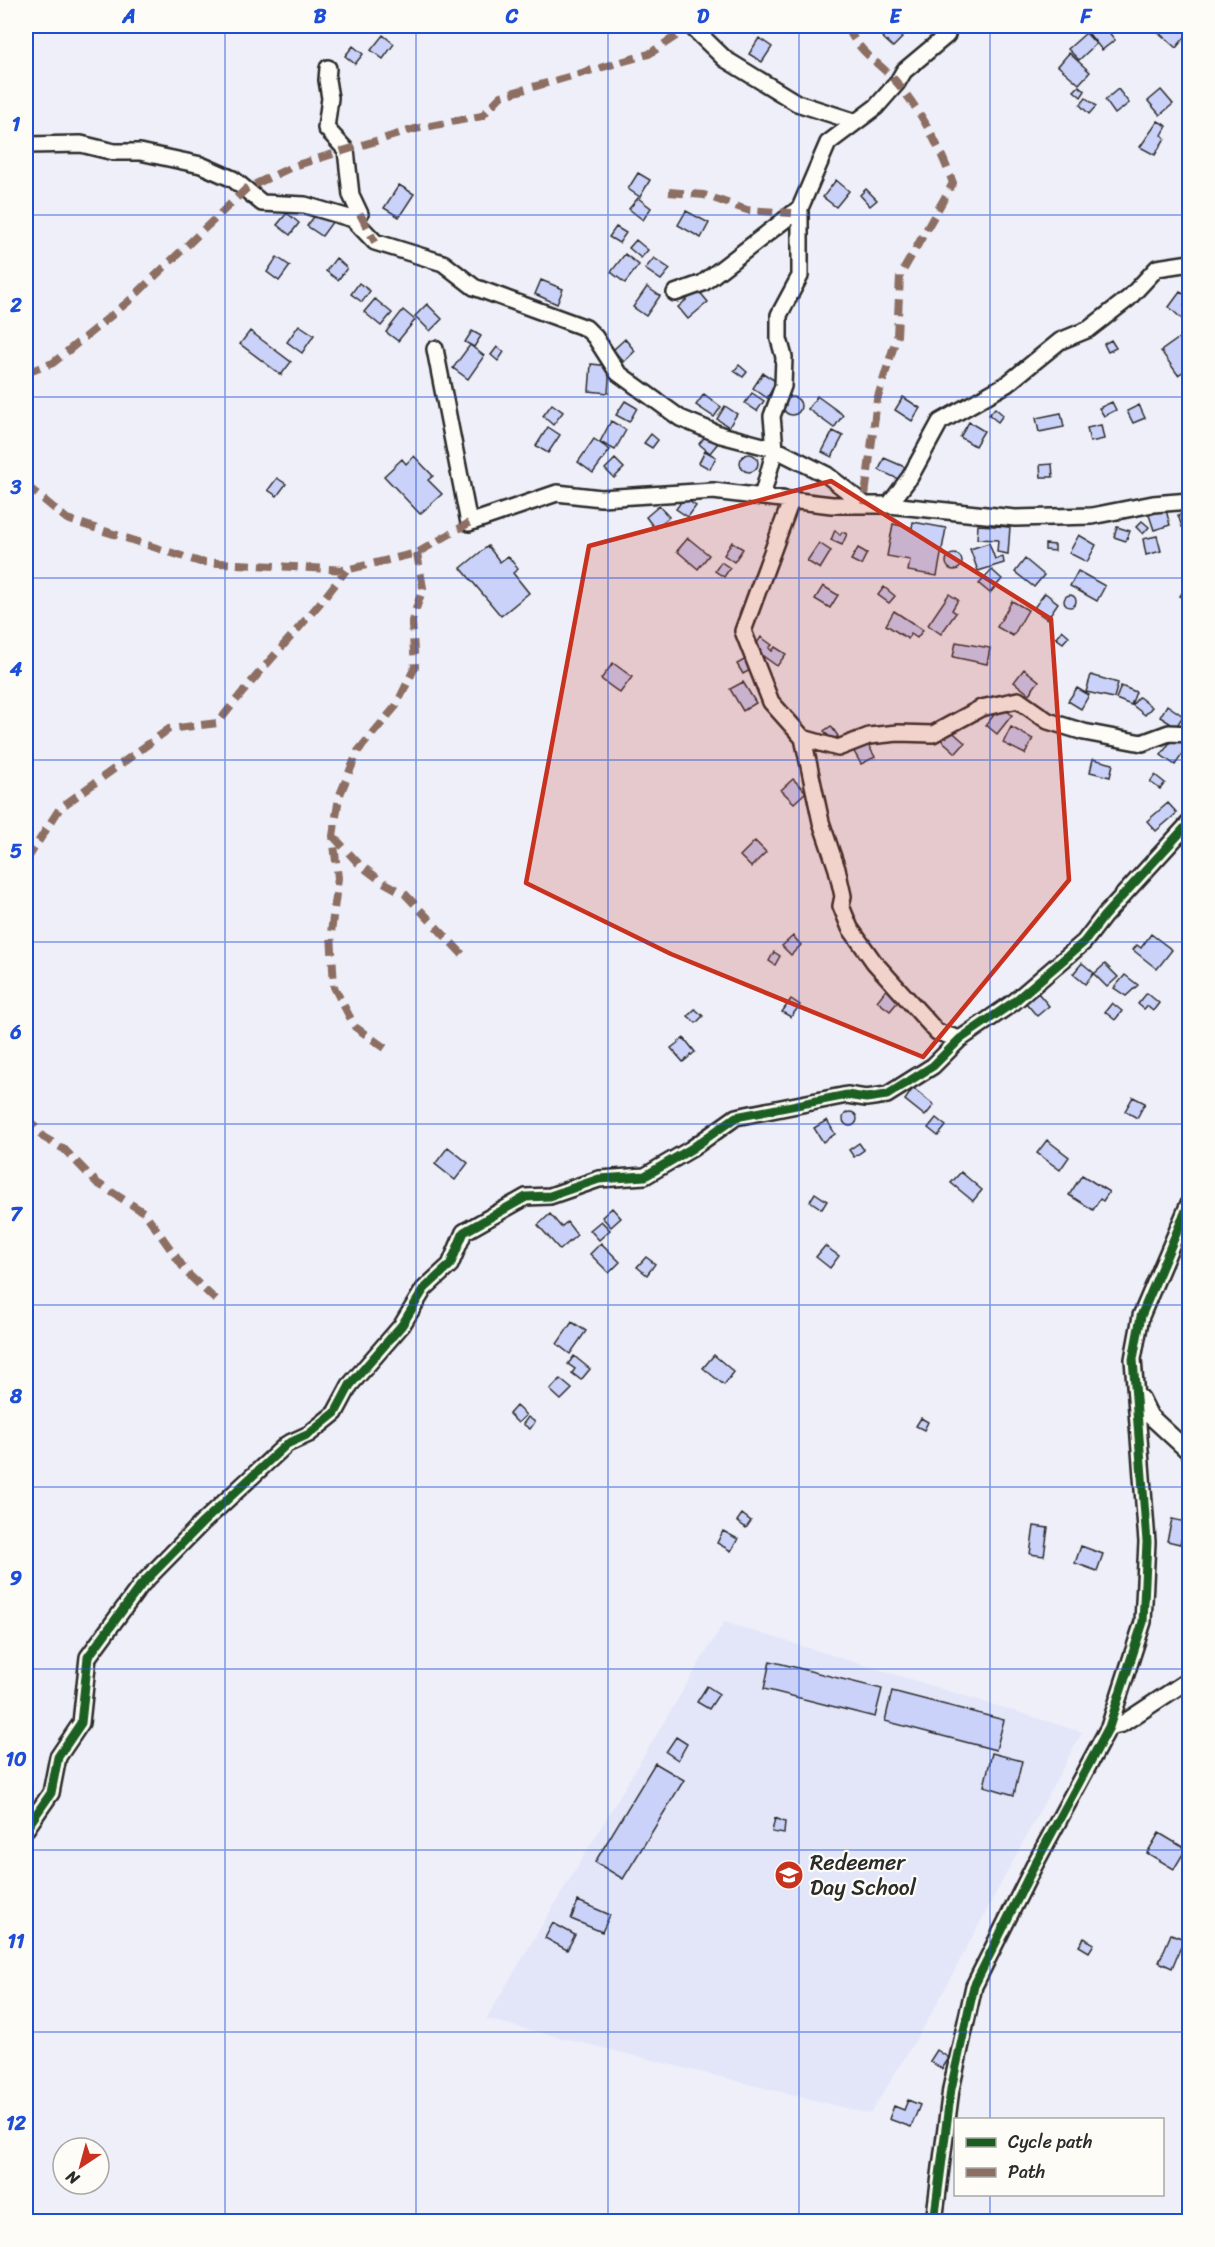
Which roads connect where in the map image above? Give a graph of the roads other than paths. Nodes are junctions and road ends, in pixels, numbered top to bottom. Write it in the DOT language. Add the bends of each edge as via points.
graph roads {
  1 [pos="691,26"];
  2 [pos="948,26"];
  3 [pos="328,68"];
  4 [pos="856,122"];
  5 [pos="26,145"];
  6 [pos="800,208"];
  7 [pos="360,214"];
  8 [pos="1190,263"];
  9 [pos="675,293"];
  10 [pos="435,349"];
  11 [pos="775,449"];
  12 [pos="762,497"];
  13 [pos="791,501"];
  14 [pos="1190,501"];
  15 [pos="864,504"];
  16 [pos="889,505"];
  17 [pos="1190,734"];
  18 [pos="803,738"];
  19 [pos="1190,822"];
  20 [pos="960,1039"];
  21 [pos="1190,1201"];
  22 [pos="1137,1390"];
  23 [pos="1190,1453"];
  24 [pos="1190,1679"];
  25 [pos="1109,1727"];
  26 [pos="26,1829"];
  27 [pos="934,2222"];
  1 -- 4 [label="street" via="725,60 797,103"];
  2 -- 4 [label="street" via="947,35 904,71 876,107"];
  3 -- 7 [label="street" via="327,128 346,150 351,195"];
  4 -- 6 [label="street" via="828,143"];
  5 -- 11 [label="street" via="72,144 114,152 140,152 221,172 248,188 262,202 305,205 353,219 375,242 443,262 474,287 586,328 618,373 680,418 721,435"];
  6 -- 9 [label="street" via="703,283"];
  6 -- 11 [label="street" via="800,276 780,315 783,386 772,416"];
  8 -- 16 [label="street" via="1157,268 1129,298 1089,329 1060,341 1007,384 940,422 910,477"];
  10 -- 12 [label="street" via="469,523 557,493 601,498 713,491"];
  11 -- 12 [label="street"];
  11 -- 15 [label="street" via="827,475"];
  12 -- 13 [label="street"];
  13 -- 15 [label="street"];
  13 -- 18 [label="street" via="743,631 771,702"];
  14 -- 16 [label="street" via="1092,516 1015,518"];
  15 -- 16 [label="street"];
  17 -- 18 [label="street" via="1169,733 1142,743 1084,732 1048,721 1018,700 981,708 933,734 869,736 838,748"];
  18 -- 20 [label="street" via="820,822 837,869 843,896 841,906 850,928 874,962 937,1032"];
  19 -- 20 [label="street" via="1084,942 1014,1002"];
  20 -- 26 [label="street" via="933,1066 887,1095 846,1095 736,1117 645,1176 599,1179 550,1196 526,1197 464,1232 450,1265 424,1289 402,1325 350,1385 335,1413 309,1434 287,1444 202,1523 141,1585 88,1657 81,1723 58,1757 51,1793"];
  21 -- 22 [label="street" via="1141,1316 1132,1359"];
  22 -- 23 [label="street" via="1150,1416"];
  22 -- 25 [label="street" via="1147,1542 1143,1622"];
  24 -- 25 [label="street" via="1122,1724"];
  25 -- 27 [label="street" via="974,1986 951,2089"];
}
